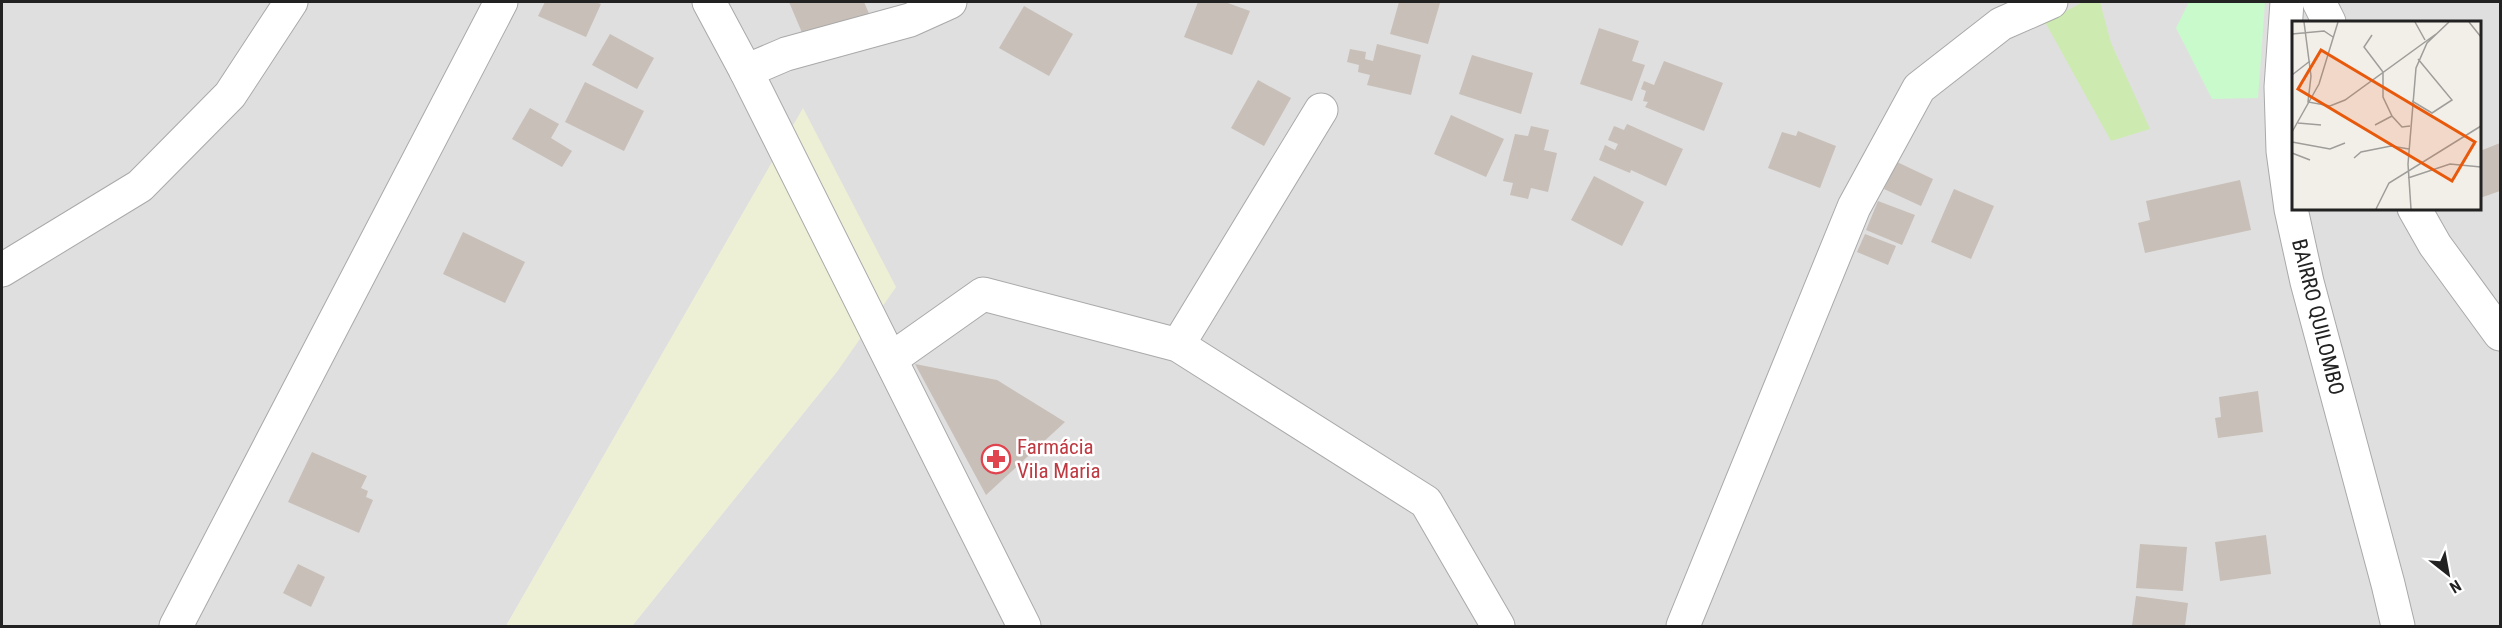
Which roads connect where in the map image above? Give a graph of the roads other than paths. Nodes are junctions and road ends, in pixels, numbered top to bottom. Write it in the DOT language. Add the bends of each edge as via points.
graph roads {
  1 [pos="291,2"];
  2 [pos="501,2"];
  3 [pos="709,2"];
  4 [pos="950,2"];
  5 [pos="2051,2"];
  6 [pos="2287,2"];
  7 [pos="2319,2"];
  8 [pos="2328,21"];
  9 [pos="746,70"];
  10 [pos="1321,110"];
  11 [pos="2415,210"];
  12 [pos="2,270"];
  13 [pos="2500,334"];
  14 [pos="1178,345"];
  15 [pos="891,359"];
  16 [pos="176,627"];
  17 [pos="1024,627"];
  18 [pos="1498,627"];
  19 [pos="1683,627"];
  20 [pos="2398,627"];
  1 -- 12 [label="street" via="230,95 140,186"];
  2 -- 16 [label="street"];
  3 -- 9 [label="street"];
  4 -- 9 [label="street" via="910,20 786,54"];
  5 -- 19 [label="street" via="2001,24 1919,88 1854,207"];
  6 -- 20 [label="street, BAIRRO QUILOMBO" via="2280,87 2291,209"];
  7 -- 8 [label="street"];
  9 -- 15 [label="street"];
  10 -- 14 [label="street"];
  11 -- 13 [label="street" via="2435,245"];
  14 -- 15 [label="street" via="983,294"];
  14 -- 18 [label="street" via="1426,502"];
  15 -- 17 [label="street"];
}
